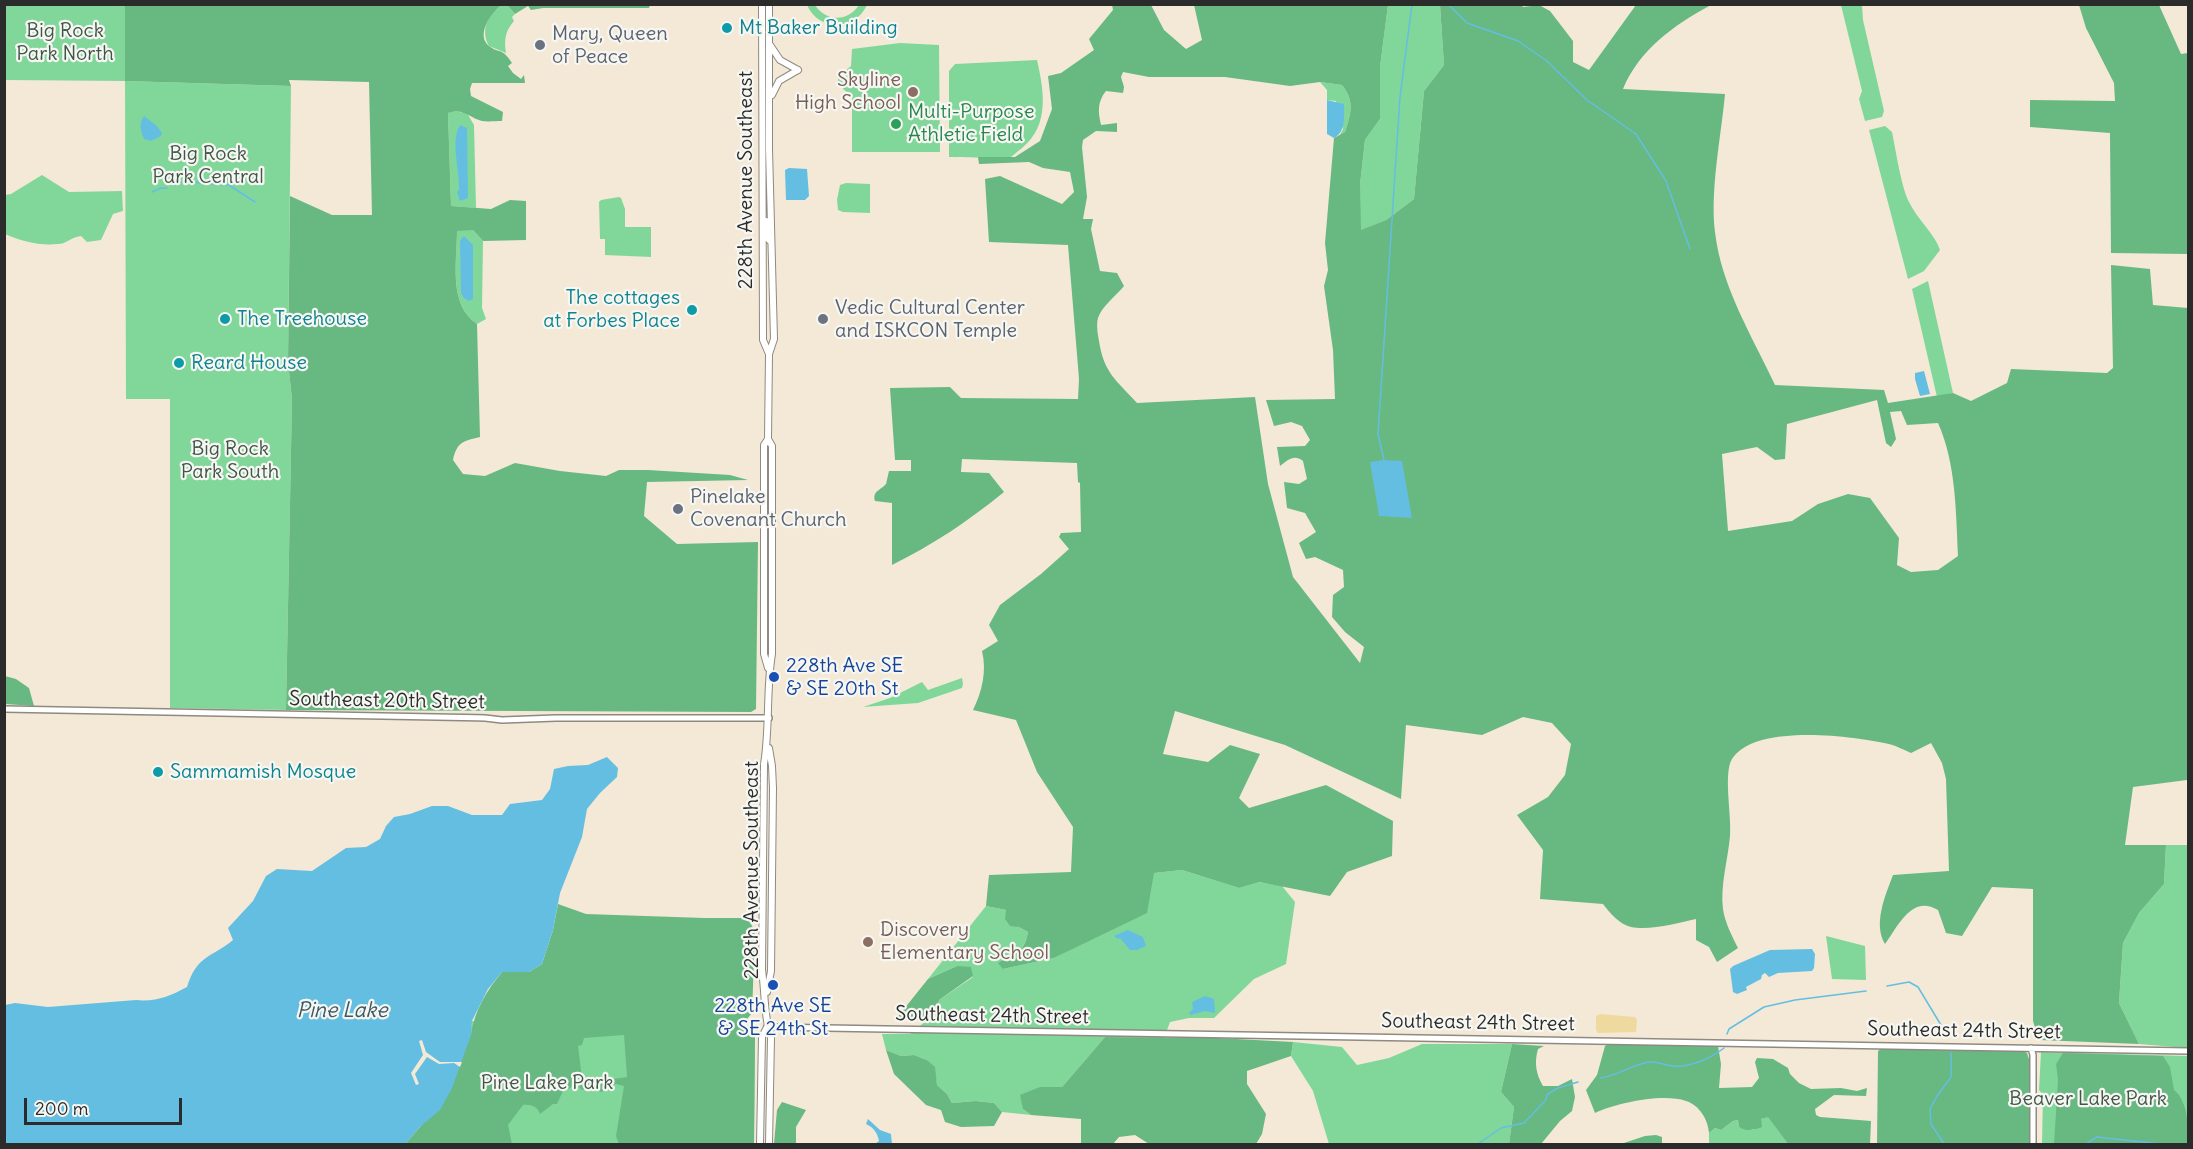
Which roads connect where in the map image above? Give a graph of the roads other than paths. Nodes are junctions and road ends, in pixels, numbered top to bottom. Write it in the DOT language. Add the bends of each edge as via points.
graph roads {
  1 [pos="762,4"];
  2 [pos="769,4"];
  3 [pos="770,45"];
  4 [pos="770,101"];
  5 [pos="770,177"];
  6 [pos="762,215"];
  7 [pos="771,242"];
  8 [pos="769,354"];
  9 [pos="4,709"];
  10 [pos="769,718"];
  11 [pos="768,742"];
  12 [pos="764,842"];
  13 [pos="771,873"];
  14 [pos="766,998"];
  15 [pos="766,1027"];
  16 [pos="2031,1048"];
  17 [pos="2188,1051"];
  18 [pos="760,1144"];
  19 [pos="769,1144"];
  20 [pos="2033,1144"];
  1 -- 6 [label="main road, 228th Avenue Southeast"];
  2 -- 3 [label="main road, 228th Avenue Southeast"];
  3 -- 4 [label="main road, 228th Avenue Southeast"];
  3 -- 4 [label="main road" via="780,60 798,70 779,81"];
  4 -- 5 [label="main road, 228th Avenue Southeast"];
  5 -- 6 [label="main road"];
  5 -- 7 [label="main road, 228th Avenue Southeast"];
  6 -- 7 [label="main road"];
  6 -- 8 [label="main road, 228th Avenue Southeast" via="763,340"];
  7 -- 8 [label="main road, 228th Avenue Southeast" via="774,339"];
  8 -- 10 [label="main road, 228th Avenue Southeast"];
  9 -- 10 [label="street, Southeast 20th Street" via="502,720"];
  10 -- 11 [label="main road, 228th Avenue Southeast"];
  11 -- 12 [label="main road, 228th Avenue Southeast" via="764,764"];
  11 -- 13 [label="main road, 228th Avenue Southeast" via="773,788"];
  12 -- 13 [label="main road"];
  12 -- 14 [label="main road, 228th Avenue Southeast" via="762,970"];
  13 -- 14 [label="main road, 228th Avenue Southeast" via="771,971"];
  14 -- 15 [label="main road, 228th Avenue Southeast"];
  15 -- 16 [label="street, Southeast 24th Street"];
  15 -- 18 [label="main road, 228th Avenue Southeast" via="762,1036"];
  15 -- 19 [label="main road, 228th Avenue Southeast" via="771,1037"];
  16 -- 17 [label="street, Southeast 24th Street"];
  16 -- 20 [label="street"];
}
